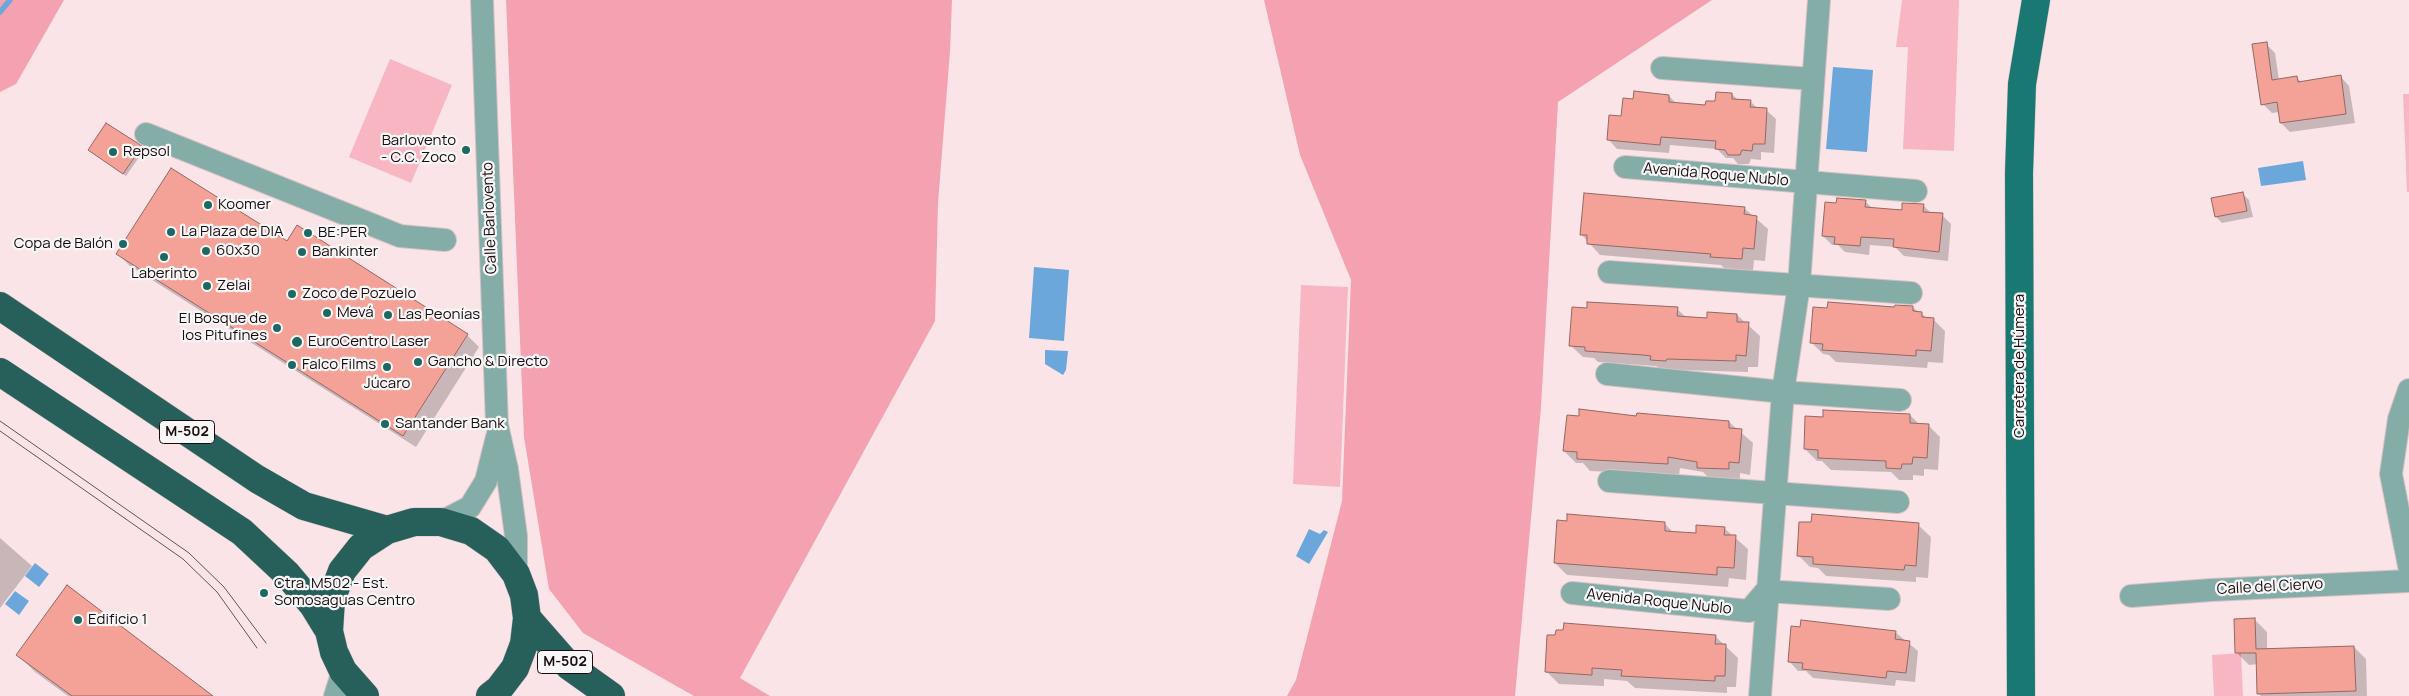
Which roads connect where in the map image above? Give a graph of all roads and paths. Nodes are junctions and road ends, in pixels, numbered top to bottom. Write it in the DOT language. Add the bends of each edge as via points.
graph roads {
  1 [pos="482,0"];
  2 [pos="1819,0"];
  3 [pos="2036,0"];
  4 [pos="2041,0"];
  5 [pos="2030,37"];
  6 [pos="1662,68"];
  7 [pos="1812,79"];
  8 [pos="146,134"];
  9 [pos="1625,167"];
  10 [pos="1806,183"];
  11 [pos="1916,191"];
  12 [pos="445,240"];
  13 [pos="1609,272"];
  14 [pos="1799,285"];
  15 [pos="1911,293"];
  16 [pos="0,306"];
  17 [pos="0,372"];
  18 [pos="1607,374"];
  19 [pos="2409,390"];
  20 [pos="1783,392"];
  21 [pos="1900,400"];
  22 [pos="498,436"];
  23 [pos="1609,481"];
  24 [pos="1775,492"];
  25 [pos="1898,502"];
  26 [pos="441,522"];
  27 [pos="387,530"];
  28 [pos="2409,566"];
  29 [pos="516,574"];
  30 [pos="2409,581"];
  31 [pos="1766,591"];
  32 [pos="1572,593"];
  33 [pos="2131,596"];
  34 [pos="1890,599"];
  35 [pos="527,618"];
  36 [pos="329,631"];
  37 [pos="339,684"];
  38 [pos="365,696"];
  39 [pos="490,696"];
  40 [pos="611,696"];
  41 [pos="1760,696"];
  42 [pos="2021,696"];
  1 -- 22 [label="street, Calle Barlovento"];
  2 -- 7 [label="street, Avenida Roque Nublo"];
  3 -- 5 [label="main road"];
  4 -- 5 [label="main road"];
  5 -- 42 [label="main road, Carretera de Húmera" via="2022,84 2019,173"];
  6 -- 7 [label="street"];
  7 -- 10 [label="street, Avenida Roque Nublo"];
  8 -- 12 [label="street" via="400,236"];
  9 -- 10 [label="street, Avenida Roque Nublo"];
  10 -- 11 [label="street, Avenida Roque Nublo"];
  10 -- 14 [label="street, Avenida Roque Nublo"];
  13 -- 14 [label="street"];
  14 -- 15 [label="street"];
  14 -- 20 [label="street, Avenida Roque Nublo"];
  16 -- 27 [label="highway, M-502" via="257,479 304,506"];
  17 -- 36 [label="highway, M-502" via="242,532 287,574 313,605"];
  18 -- 20 [label="street"];
  19 -- 28 [label="street" via="2399,419 2391,474"];
  20 -- 21 [label="street"];
  20 -- 24 [label="street, Avenida Roque Nublo"];
  22 -- 26 [label="street, Calle Barlovento" via="486,481 470,507"];
  22 -- 29 [label="street, Calle Barlovento" via="516,536"];
  23 -- 24 [label="street"];
  24 -- 25 [label="street"];
  24 -- 31 [label="street, Avenida Roque Nublo"];
  26 -- 27 [label="highway, M-502" via="414,522"];
  26 -- 29 [label="highway, M-502" via="471,531 497,549"];
  27 -- 36 [label="highway, M-502" via="361,547 342,571 331,600"];
  29 -- 35 [label="highway, M-502" via="524,595"];
  30 -- 33 [label="street, Calle del Ciervo"];
  31 -- 32 [label="street, Avenida Roque Nublo" via="1749,611"];
  31 -- 34 [label="street"];
  31 -- 41 [label="street, Avenida Roque Nublo"];
  35 -- 39 [label="highway, M-502" via="524,644 515,668"];
  35 -- 40 [label="highway, M-502" via="569,666"];
  36 -- 37 [label="highway, M-502"];
  37 -- 38 [label="highway, M-502"];
}
